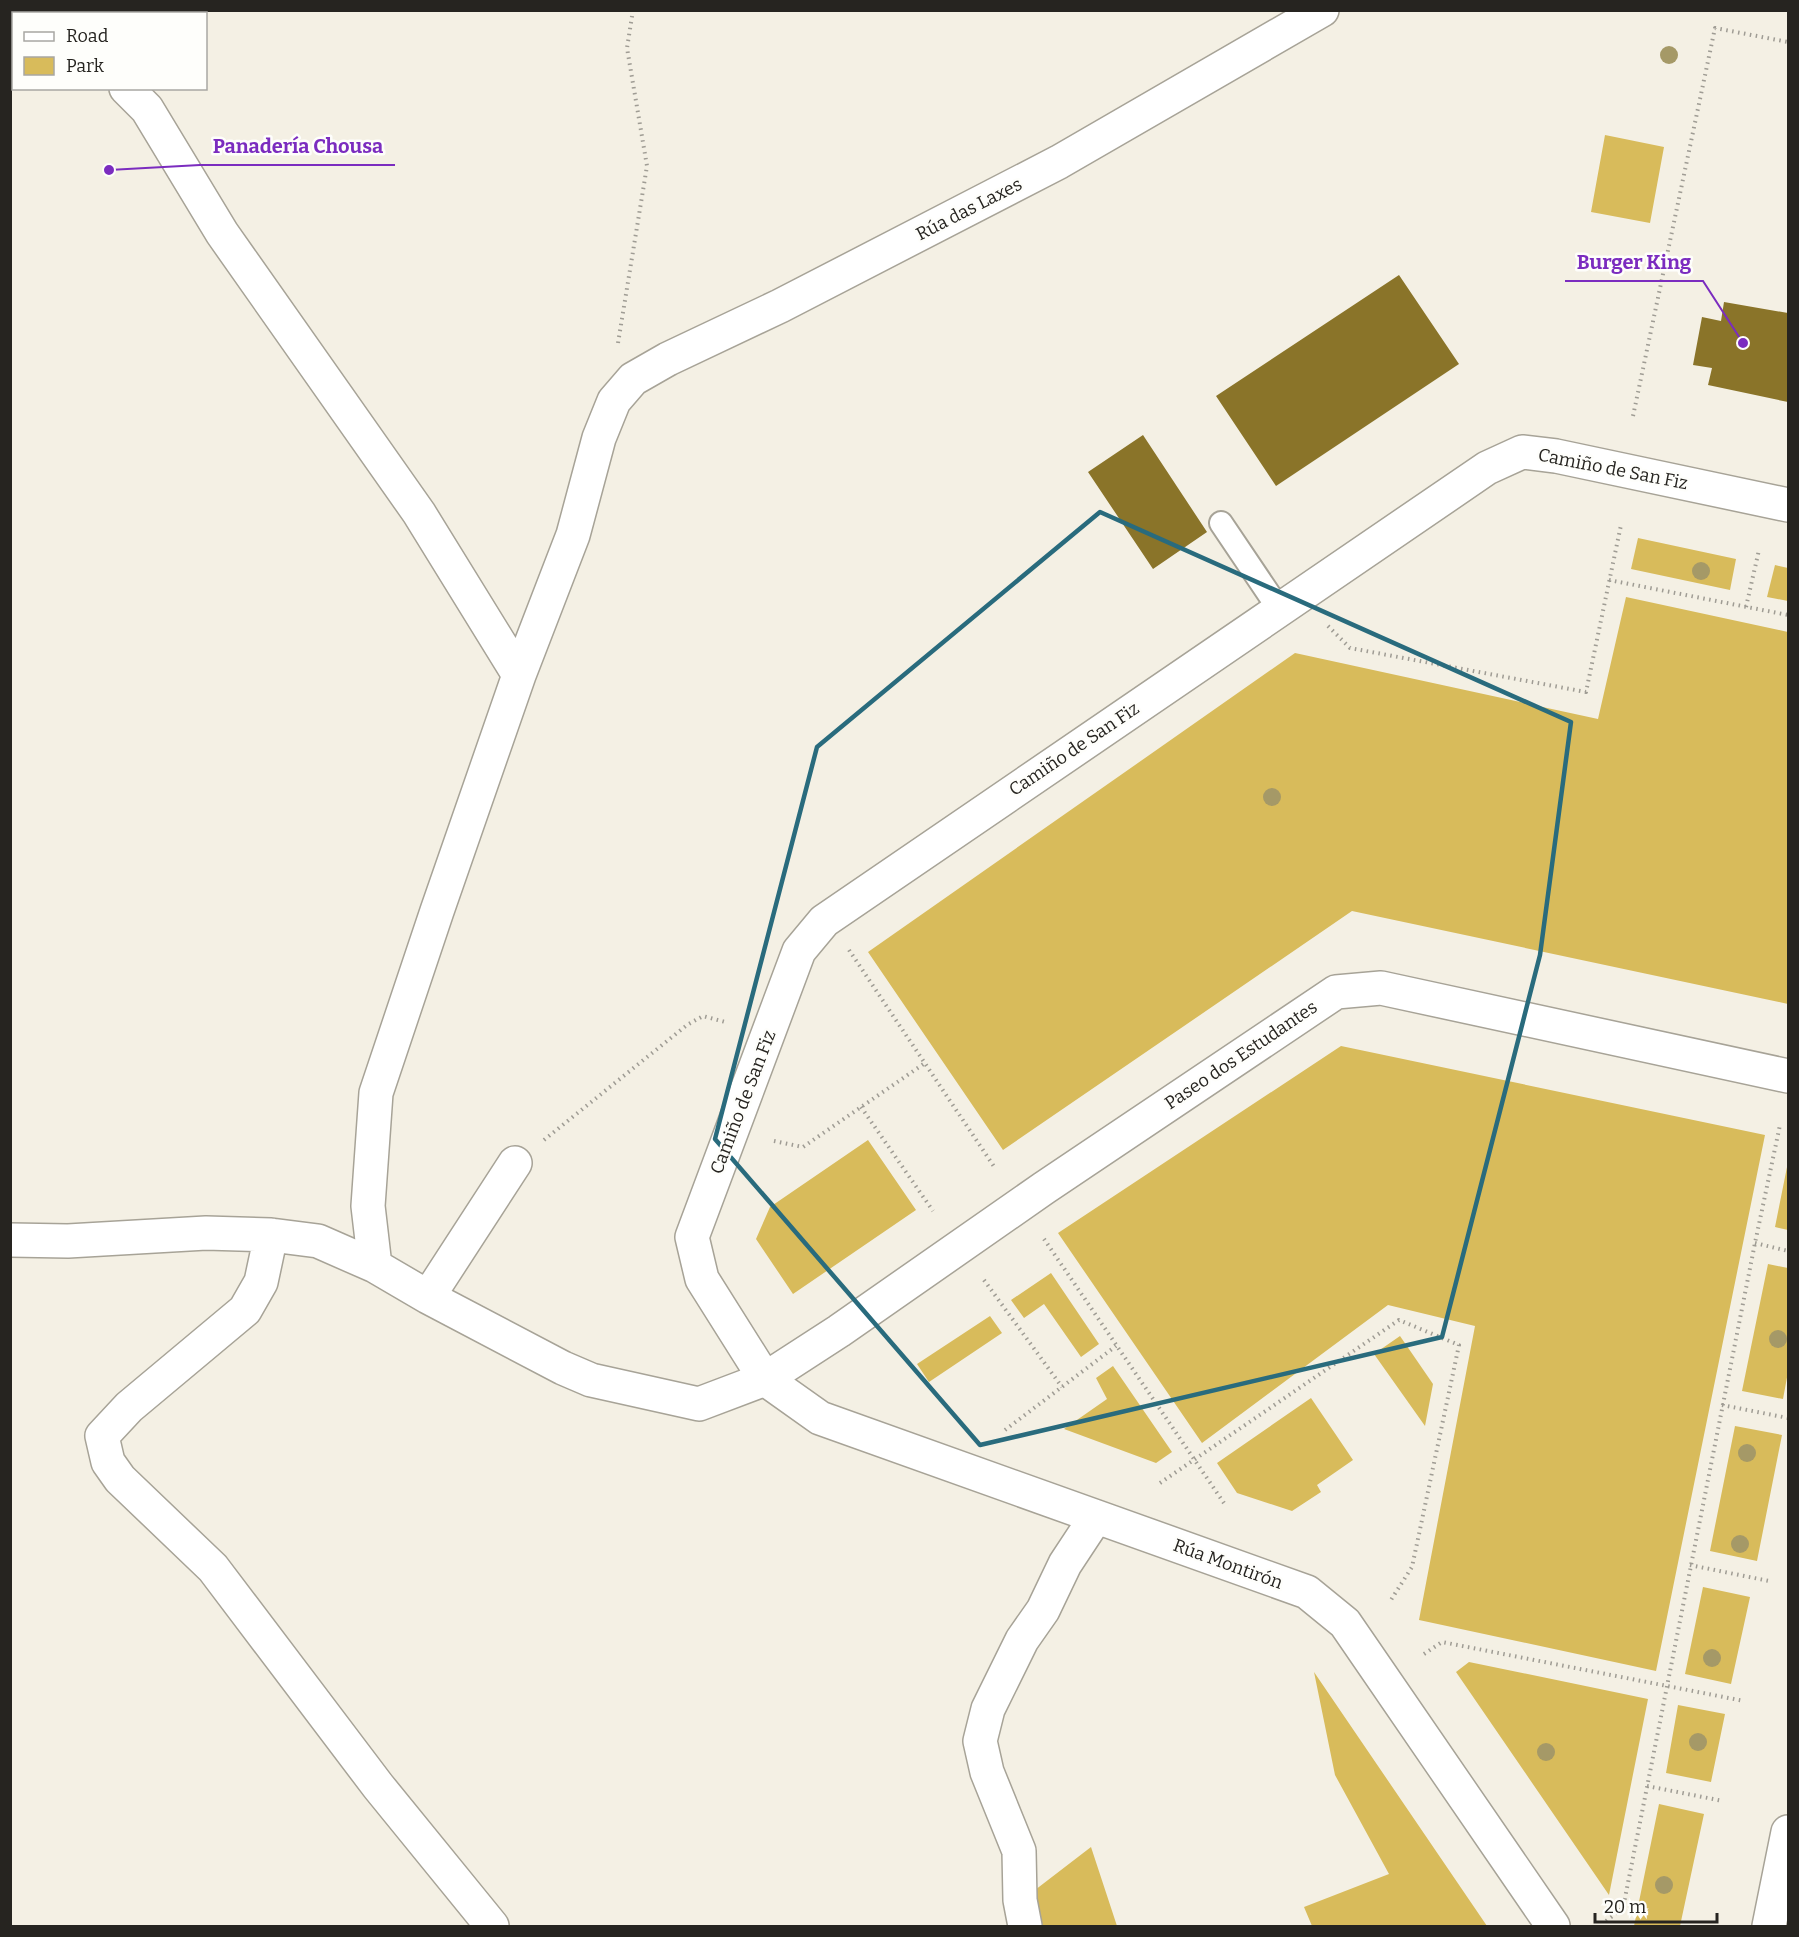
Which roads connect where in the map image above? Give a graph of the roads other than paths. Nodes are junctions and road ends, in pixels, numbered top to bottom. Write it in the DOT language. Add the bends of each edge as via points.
graph roads {
  1 [pos="1322,10"];
  2 [pos="136,99"];
  3 [pos="1788,505"];
  4 [pos="1221,523"];
  5 [pos="1279,609"];
  6 [pos="519,675"];
  7 [pos="1788,1076"];
  8 [pos="515,1163"];
  9 [pos="271,1235"];
  10 [pos="10,1240"];
  11 [pos="375,1266"];
  12 [pos="428,1297"];
  13 [pos="765,1379"];
  14 [pos="1096,1516"];
  15 [pos="1788,1832"];
  16 [pos="492,1926"];
  17 [pos="1025,1926"];
  18 [pos="1553,1926"];
  19 [pos="1769,1926"];
  1 -- 6 [label="street, Rúa das Laxes" via="1059,162 633,379 614,400 599,438 573,535"];
  2 -- 6 [label="street" via="222,233 419,513"];
  3 -- 5 [label="street, Camiño de San Fiz" via="1522,452 1487,468"];
  4 -- 5 [label="lane"];
  5 -- 13 [label="street, Camiño de San Fiz" via="824,921 799,951 692,1238 702,1279"];
  6 -- 11 [label="street" via="376,1093 368,1206"];
  7 -- 13 [label="street, Paseo dos Estudantes" via="1381,988 1336,992"];
  8 -- 12 [label="street"];
  9 -- 10 [label="street, Paseo dos Estudantes" via="206,1233 68,1241"];
  9 -- 11 [label="street, Paseo dos Estudantes" via="318,1241"];
  9 -- 16 [label="street" via="261,1282 244,1310 129,1407 102,1436 108,1462 120,1479 213,1568 378,1786"];
  11 -- 12 [label="street, Paseo dos Estudantes"];
  12 -- 13 [label="street, Paseo dos Estudantes" via="591,1380 699,1404"];
  13 -- 14 [label="street, Rúa Montirón" via="820,1418"];
  14 -- 17 [label="street" via="1022,1640 988,1709 980,1742 987,1772 1019,1851"];
  14 -- 18 [label="street, Rúa Montirón" via="1307,1592 1345,1623"];
  15 -- 19 [label="street"];
}
